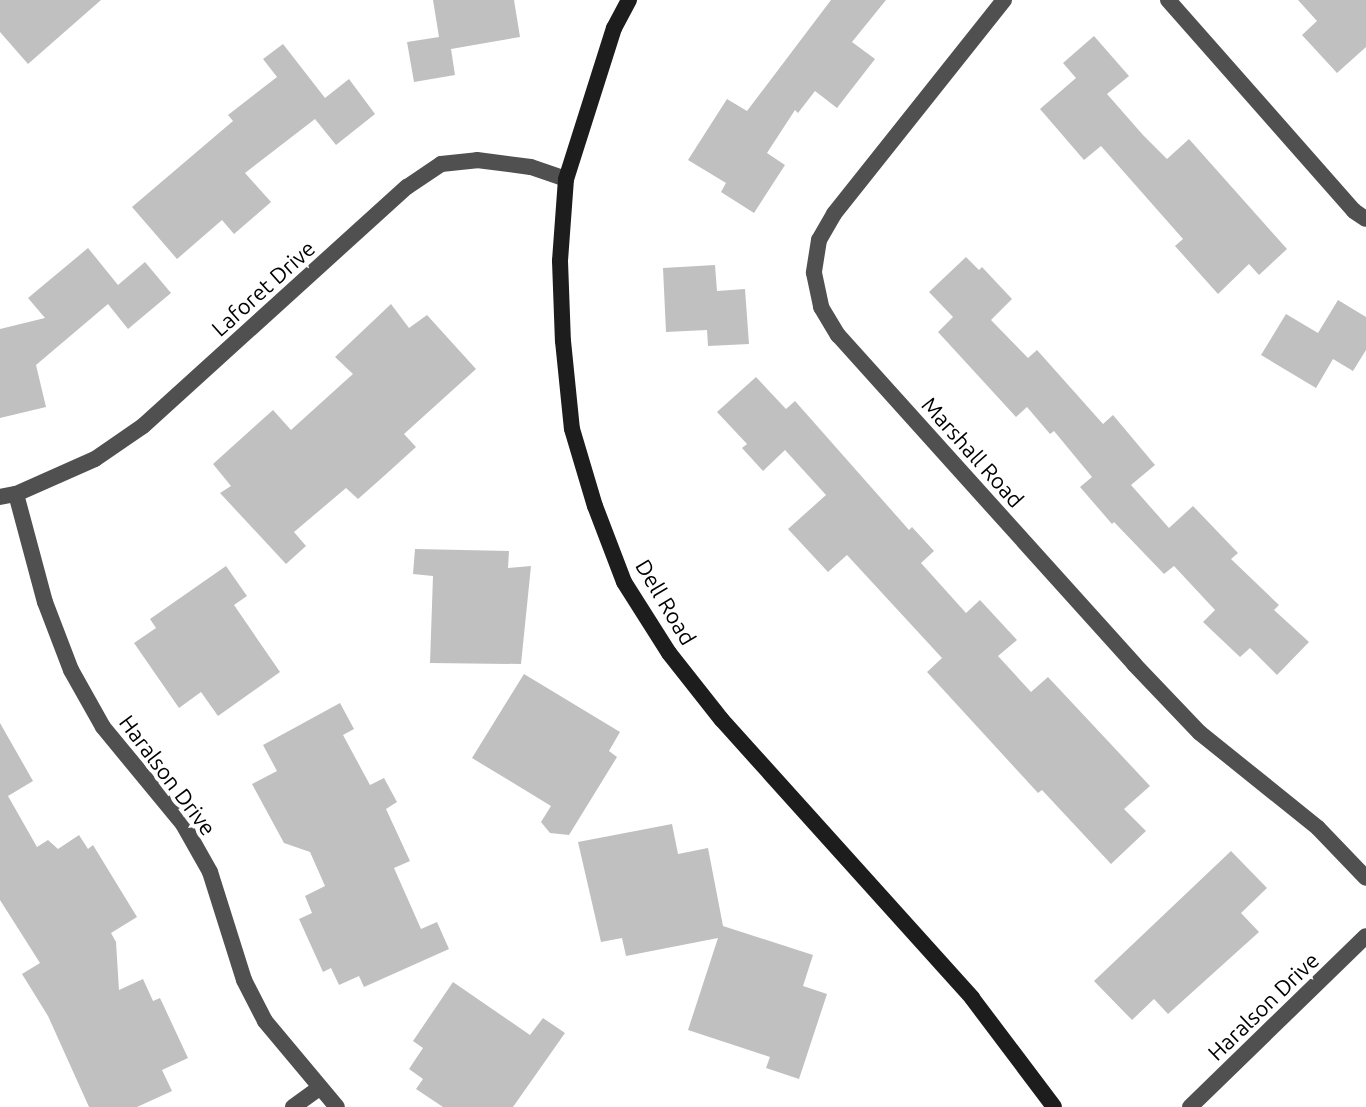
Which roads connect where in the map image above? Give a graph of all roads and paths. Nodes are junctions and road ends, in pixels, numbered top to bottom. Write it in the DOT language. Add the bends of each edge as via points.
graph roads {
  1 [pos="629,0"];
  2 [pos="1004,0"];
  3 [pos="1168,0"];
  4 [pos="566,179"];
  5 [pos="1366,219"];
  6 [pos="8,496"];
  7 [pos="1366,878"];
  8 [pos="1366,936"];
  9 [pos="319,1088"];
  10 [pos="293,1107"];
  11 [pos="337,1107"];
  12 [pos="1054,1107"];
  13 [pos="1190,1107"];
  1 -- 4 [label="street, Dell Road" via="614,28"];
  2 -- 7 [label="street, Marshall Road" via="834,214 819,240 814,273 821,307 838,335 1134,664 1200,733 1318,828"];
  3 -- 5 [label="street"];
  4 -- 6 [label="street, Laforet Drive" via="531,167 477,160 441,164 407,187 143,426 95,459"];
  4 -- 12 [label="street, Dell Road" via="560,261 572,429 624,582 669,653 722,720 972,998"];
  6 -- 9 [label="street, Haralson Drive" via="71,670 103,727 183,824 210,872 244,980 265,1021"];
  8 -- 13 [label="street, Haralson Drive"];
  9 -- 10 [label="street"];
  9 -- 11 [label="street, Haralson Drive"];
}
